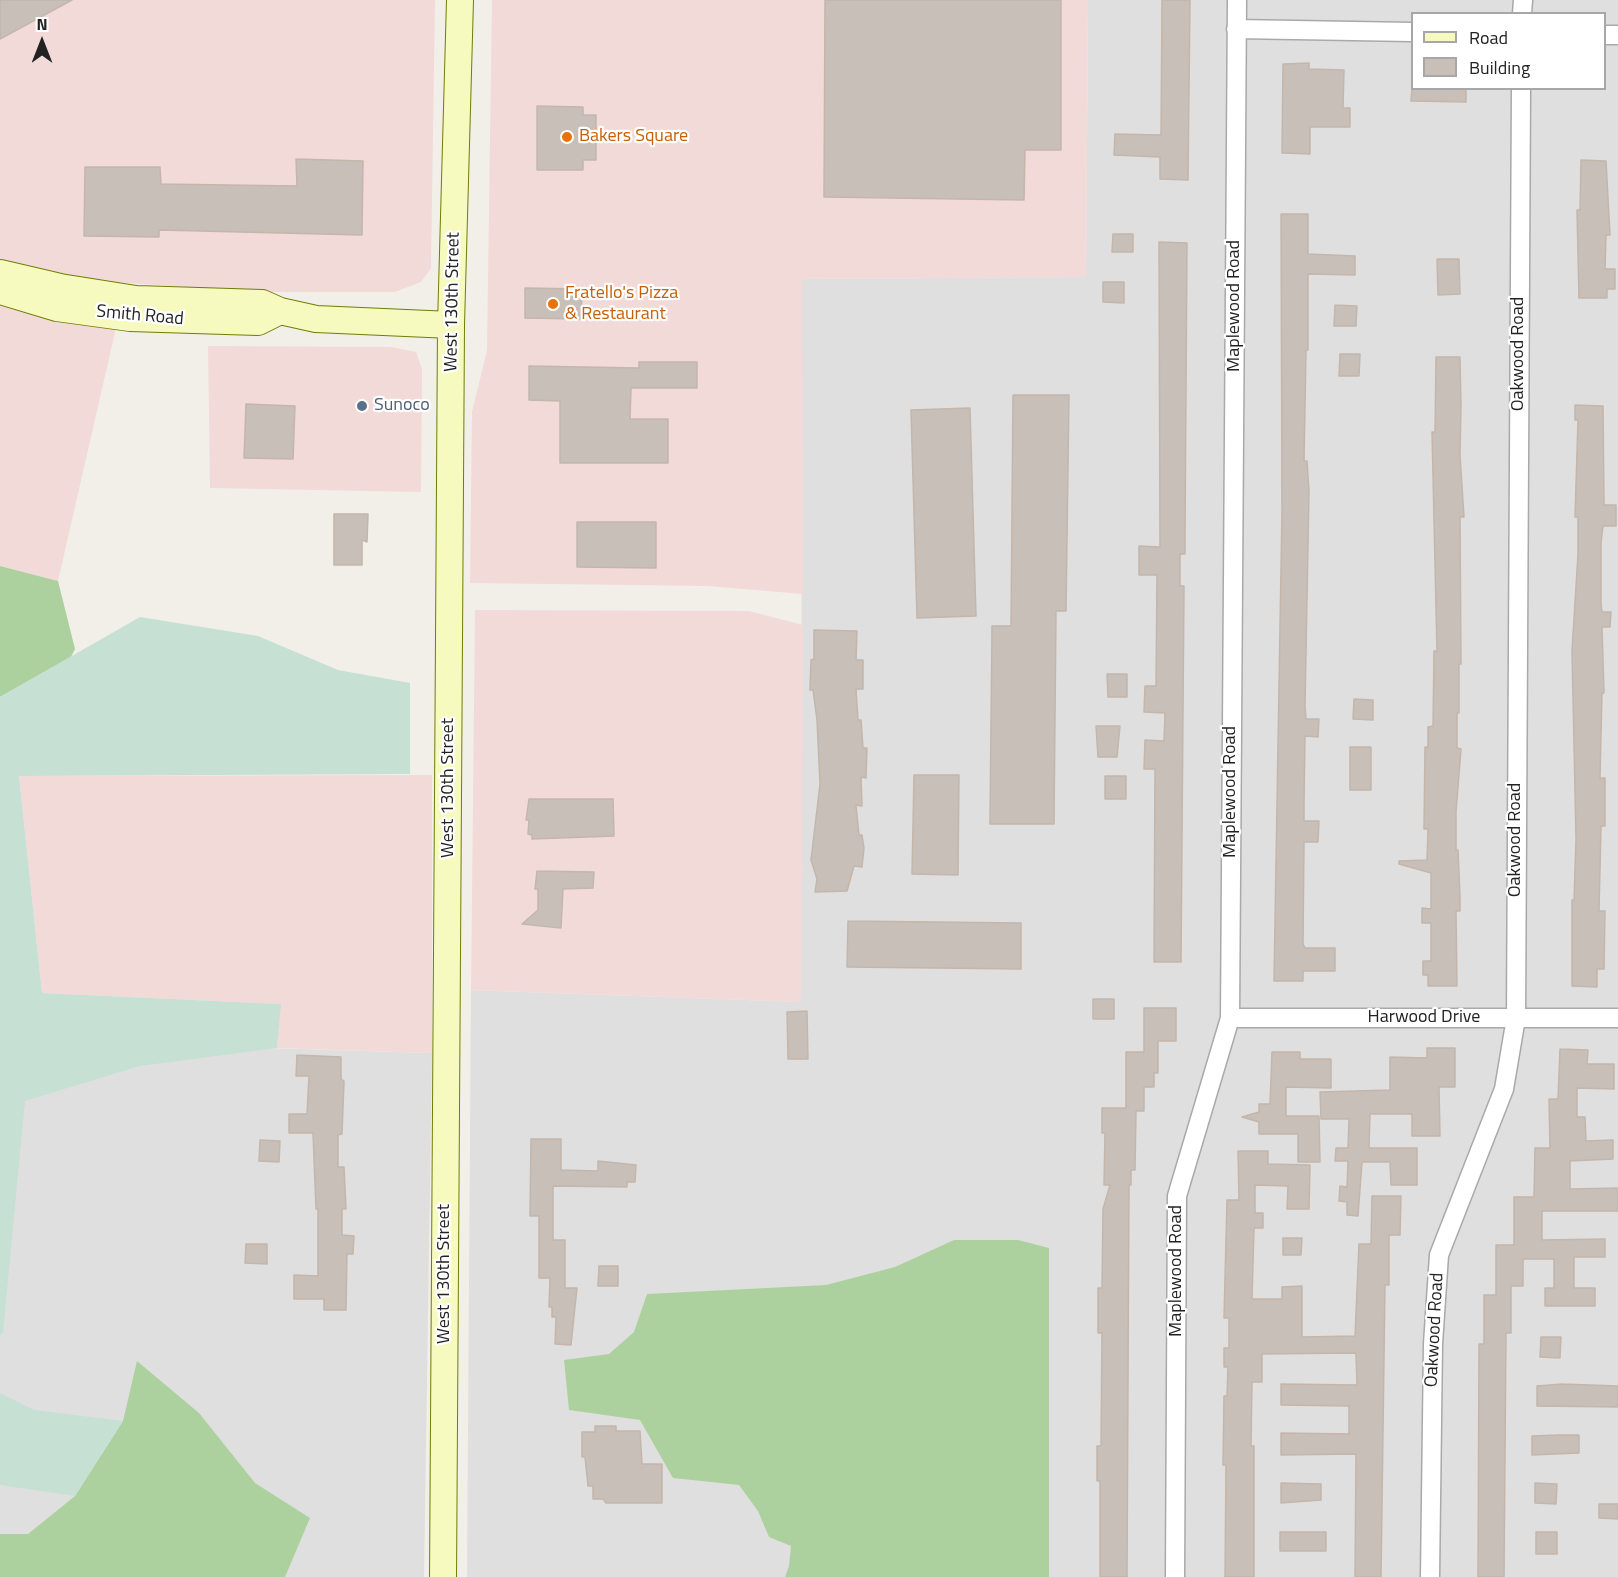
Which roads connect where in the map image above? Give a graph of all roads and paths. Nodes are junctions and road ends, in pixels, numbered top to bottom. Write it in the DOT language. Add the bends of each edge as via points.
graph roads {
  1 [pos="460,0"];
  2 [pos="1237,0"];
  3 [pos="1236,29"];
  4 [pos="1411,32"];
  5 [pos="1521,90"];
  6 [pos="0,273"];
  7 [pos="0,291"];
  8 [pos="280,311"];
  9 [pos="451,325"];
  10 [pos="1230,1018"];
  11 [pos="1516,1018"];
  12 [pos="1618,1018"];
  13 [pos="443,1577"];
  14 [pos="1175,1577"];
  15 [pos="1430,1577"];
  1 -- 9 [label="main road, West 130th Street"];
  2 -- 3 [label="street, Maplewood Road"];
  3 -- 4 [label="street"];
  3 -- 10 [label="street, Maplewood Road"];
  5 -- 11 [label="street, Oakwood Road"];
  6 -- 8 [label="main road, Smith Road" via="136,298 262,303"];
  7 -- 8 [label="main road, Smith Road" via="57,308 130,318 258,322"];
  8 -- 9 [label="main road, Smith Road" via="316,320"];
  9 -- 13 [label="main road, West 130th Street"];
  10 -- 11 [label="street, Harwood Drive"];
  10 -- 14 [label="street, Maplewood Road" via="1177,1196"];
  11 -- 12 [label="street, Harwood Drive"];
  11 -- 15 [label="street, Oakwood Road" via="1504,1089 1439,1255 1433,1344"];
}
